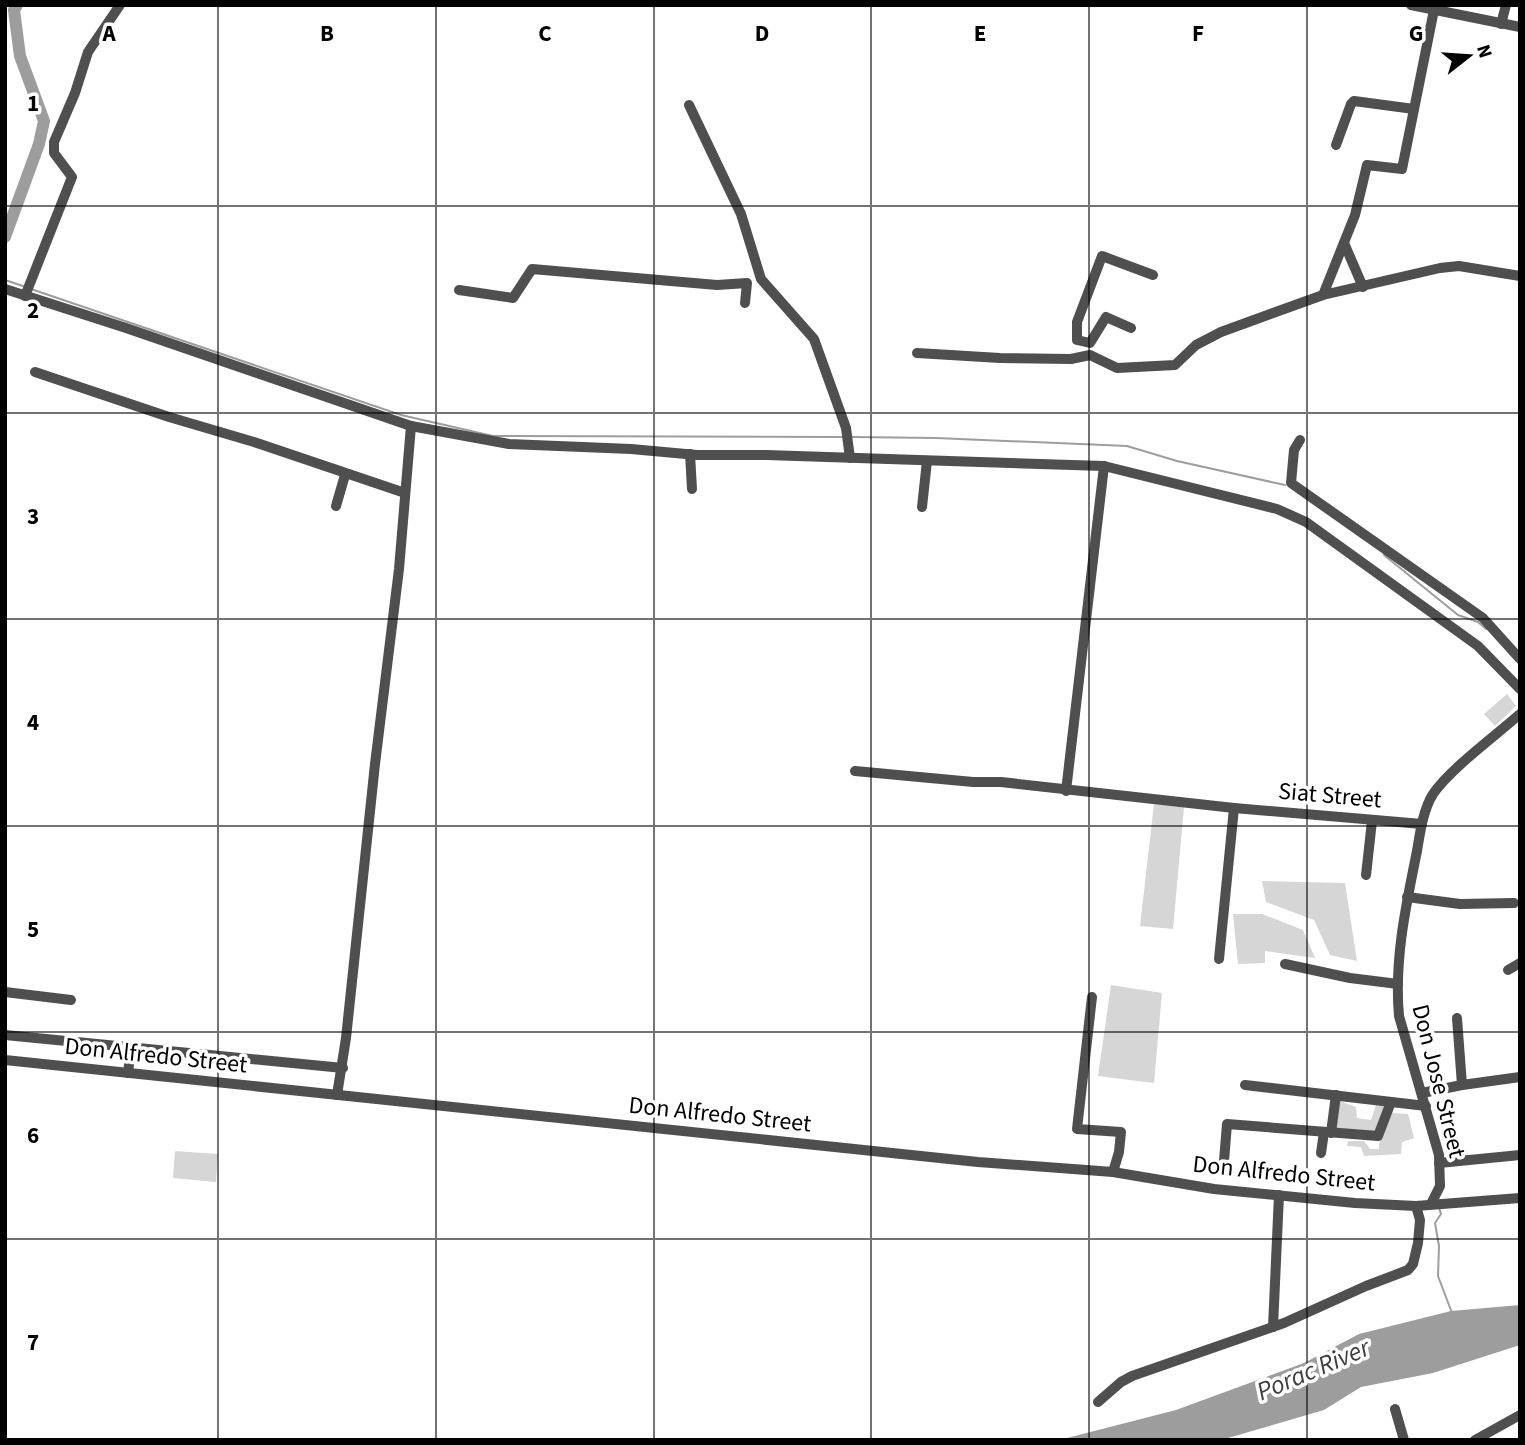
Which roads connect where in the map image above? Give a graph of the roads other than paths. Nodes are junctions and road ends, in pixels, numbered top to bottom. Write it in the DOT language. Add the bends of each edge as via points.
graph roads {
  1 [pos="120,5"];
  2 [pos="1411,5"];
  3 [pos="1506,5"];
  4 [pos="1434,10"];
  5 [pos="1501,24"];
  6 [pos="1520,27"];
  7 [pos="690,105"];
  8 [pos="1414,109"];
  9 [pos="1336,145"];
  10 [pos="1344,243"];
  11 [pos="1153,275"];
  12 [pos="1520,276"];
  13 [pos="1363,287"];
  14 [pos="5,289"];
  15 [pos="27,290"];
  16 [pos="459,290"];
  17 [pos="1322,295"];
  18 [pos="745,303"];
  19 [pos="1131,328"];
  20 [pos="917,353"];
  21 [pos="36,372"];
  22 [pos="411,426"];
  23 [pos="1300,440"];
  24 [pos="690,454"];
  25 [pos="850,455"];
  26 [pos="927,461"];
  27 [pos="1104,466"];
  28 [pos="345,475"];
  29 [pos="692,489"];
  30 [pos="405,493"];
  31 [pos="336,506"];
  32 [pos="922,507"];
  33 [pos="1520,659"];
  34 [pos="1520,689"];
  35 [pos="1520,714"];
  36 [pos="855,771"];
  37 [pos="1066,791"];
  38 [pos="1234,808"];
  39 [pos="1373,821"];
  40 [pos="1422,824"];
  41 [pos="1366,876"];
  42 [pos="1407,897"];
  43 [pos="1514,903"];
  44 [pos="1219,959"];
  45 [pos="1520,962"];
  46 [pos="1285,964"];
  47 [pos="1508,970"];
  48 [pos="1398,984"];
  49 [pos="5,992"];
  50 [pos="1091,997"];
  51 [pos="71,1000"];
  52 [pos="1457,1018"];
  53 [pos="5,1035"];
  54 [pos="131,1048"];
  55 [pos="5,1060"];
  56 [pos="343,1068"];
  57 [pos="128,1073"];
  58 [pos="1520,1077"];
  59 [pos="1245,1085"];
  60 [pos="1462,1085"];
  61 [pos="1422,1093"];
  62 [pos="337,1095"];
  63 [pos="1336,1095"];
  64 [pos="1391,1102"];
  65 [pos="1426,1106"];
  66 [pos="1328,1132"];
  67 [pos="1321,1153"];
  68 [pos="1520,1155"];
  69 [pos="1224,1161"];
  70 [pos="1439,1163"];
  71 [pos="1113,1171"];
  72 [pos="1279,1195"];
  73 [pos="1520,1198"];
  74 [pos="1431,1204"];
  75 [pos="1416,1206"];
  76 [pos="1273,1327"];
  77 [pos="1098,1402"];
  78 [pos="1395,1409"];
  79 [pos="1520,1415"];
  80 [pos="1405,1440"];
  81 [pos="1475,1440"];
  1 -- 15 [label="street" via="88,52 54,142 54,153 72,177"];
  2 -- 4 [label="street"];
  3 -- 5 [label="street"];
  4 -- 5 [label="street"];
  4 -- 8 [label="street"];
  5 -- 6 [label="street"];
  7 -- 25 [label="street" via="741,214 761,279 814,339"];
  8 -- 9 [label="street" via="1354,101"];
  8 -- 10 [label="street" via="1402,169 1367,165"];
  10 -- 13 [label="street"];
  10 -- 17 [label="street"];
  11 -- 19 [label="street" via="1102,256 1077,322 1077,340 1090,343 1106,317"];
  12 -- 13 [label="street" via="1459,266"];
  13 -- 17 [label="street"];
  14 -- 15 [label="street"];
  15 -- 22 [label="street"];
  16 -- 18 [label="street" via="513,298 531,270 717,285 747,283"];
  17 -- 20 [label="street" via="1221,332 1196,345 1175,365 1117,368 1090,355 1071,359"];
  21 -- 28 [label="street"];
  22 -- 24 [label="street" via="509,444"];
  22 -- 30 [label="street"];
  23 -- 33 [label="street" via="1294,450 1291,483 1483,618"];
  24 -- 25 [label="street"];
  24 -- 29 [label="street"];
  25 -- 26 [label="street"];
  26 -- 27 [label="street"];
  26 -- 32 [label="street"];
  27 -- 34 [label="street" via="1277,509 1306,522 1478,646"];
  27 -- 37 [label="street"];
  28 -- 30 [label="street"];
  28 -- 31 [label="street"];
  30 -- 56 [label="street"];
  35 -- 40 [label="street, Don Jose Street" via="1446,779 1432,796"];
  36 -- 37 [label="street, Siat Street"];
  37 -- 38 [label="street, Siat Street"];
  38 -- 39 [label="street, Siat Street"];
  38 -- 44 [label="street"];
  39 -- 40 [label="street, Siat Street"];
  39 -- 41 [label="street"];
  40 -- 42 [label="street, Don Jose Street"];
  42 -- 43 [label="street" via="1460,904"];
  42 -- 48 [label="street, Don Jose Street"];
  45 -- 47 [label="street"];
  46 -- 48 [label="street"];
  48 -- 61 [label="street, Don Jose Street" via="1399,1016"];
  49 -- 51 [label="street"];
  50 -- 71 [label="street" via="1077,1129 1121,1132"];
  52 -- 60 [label="street"];
  53 -- 54 [label="street"];
  54 -- 56 [label="street"];
  54 -- 57 [label="street"];
  55 -- 57 [label="street, Don Alfredo Street"];
  56 -- 62 [label="street"];
  57 -- 62 [label="street, Don Alfredo Street"];
  58 -- 60 [label="street"];
  59 -- 63 [label="street"];
  60 -- 61 [label="street"];
  61 -- 65 [label="street, Don Jose Street"];
  62 -- 71 [label="street, Don Alfredo Street" via="978,1162"];
  63 -- 64 [label="street"];
  63 -- 66 [label="street"];
  64 -- 65 [label="street"];
  64 -- 66 [label="street" via="1378,1136"];
  65 -- 70 [label="street, Don Jose Street"];
  66 -- 67 [label="street"];
  66 -- 69 [label="street" via="1227,1124"];
  68 -- 70 [label="street"];
  70 -- 74 [label="street, Don Jose Street" via="1440,1186"];
  71 -- 72 [label="street, Don Alfredo Street"];
  72 -- 75 [label="street, Don Alfredo Street"];
  72 -- 76 [label="street"];
  73 -- 74 [label="street, Don Alfredo Street"];
  74 -- 75 [label="street, Don Alfredo Street"];
  75 -- 76 [label="street" via="1418,1243 1408,1270"];
  76 -- 77 [label="street" via="1132,1376"];
  78 -- 80 [label="street"];
  79 -- 81 [label="street"];
}
